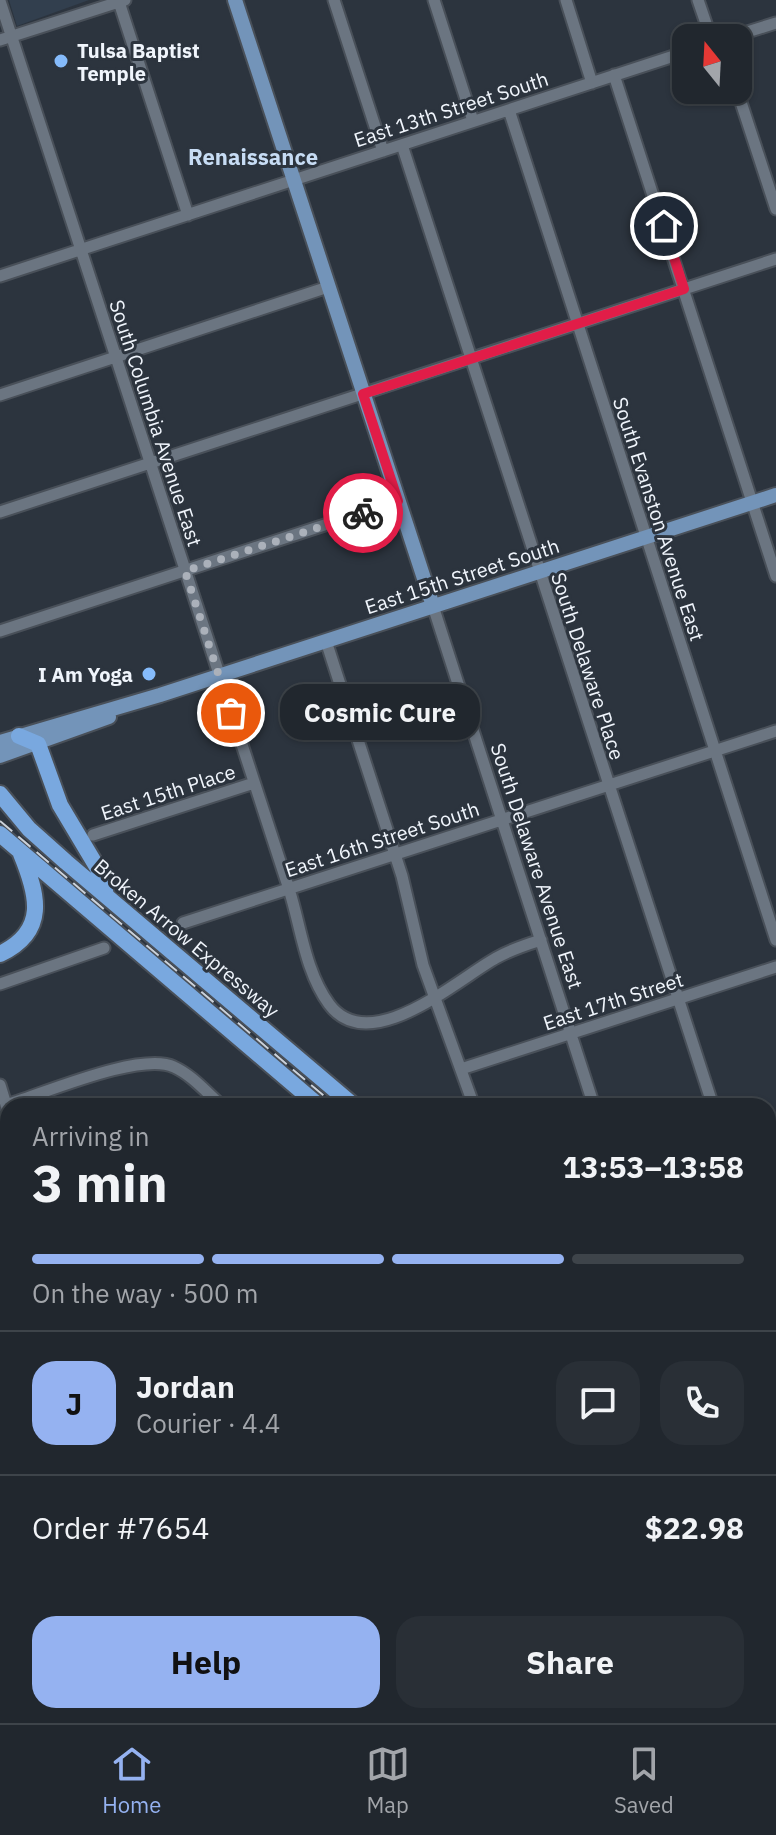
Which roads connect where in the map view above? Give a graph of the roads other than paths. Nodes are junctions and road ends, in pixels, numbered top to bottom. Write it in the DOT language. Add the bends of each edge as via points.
graph roads {
  1 [pos="235,0"];
  2 [pos="334,0"];
  3 [pos="434,0"];
  4 [pos="566,0"];
  5 [pos="698,0"];
  6 [pos="0,1"];
  7 [pos="122,1"];
  8 [pos="776,23"];
  9 [pos="706,24"];
  10 [pos="752,30"];
  11 [pos="6,38"];
  12 [pos="672,56"];
  13 [pos="614,75"];
  14 [pos="592,83"];
  15 [pos="742,104"];
  16 [pos="509,110"];
  17 [pos="473,121"];
  18 [pos="402,145"];
  19 [pos="383,151"];
  20 [pos="294,180"];
  21 [pos="776,209"];
  22 [pos="188,215"];
  23 [pos="81,249"];
  24 [pos="776,259"];
  25 [pos="0,276"];
  26 [pos="328,287"];
  27 [pos="684,289"];
  28 [pos="577,324"];
  29 [pos="116,357"];
  30 [pos="470,359"];
  31 [pos="363,394"];
  32 [pos="0,395"];
  33 [pos="150,463"];
  34 [pos="776,495"];
  35 [pos="398,501"];
  36 [pos="752,502"];
  37 [pos="0,512"];
  38 [pos="645,537"];
  39 [pos="185,571"];
  40 [pos="539,572"];
  41 [pos="776,576"];
  42 [pos="433,606"];
  43 [pos="0,631"];
  44 [pos="326,641"];
  45 [pos="219,676"];
  46 [pos="160,695"];
  47 [pos="776,731"];
  48 [pos="19,736"];
  49 [pos="0,742"];
  50 [pos="38,744"];
  51 [pos="715,751"];
  52 [pos="0,756"];
  53 [pos="254,783"];
  54 [pos="608,786"];
  55 [pos="0,794"];
  56 [pos="501,819"];
  57 [pos="0,834"];
  58 [pos="93,835"];
  59 [pos="20,852"];
  60 [pos="395,854"];
  61 [pos="289,889"];
  62 [pos="107,897"];
  63 [pos="183,923"];
  64 [pos="541,940"];
  65 [pos="776,940"];
  66 [pos="104,948"];
  67 [pos="0,954"];
  68 [pos="776,967"];
  69 [pos="0,984"];
  70 [pos="678,998"];
  71 [pos="436,999"];
  72 [pos="570,1034"];
  73 [pos="461,1069"];
  74 [pos="3,1098"];
  75 [pos="212,1098"];
  76 [pos="310,1098"];
  77 [pos="345,1098"];
  78 [pos="471,1098"];
  79 [pos="591,1098"];
  80 [pos="710,1098"];
  1 -- 20 [label="main road, South Delaware Avenue East"];
  2 -- 19 [label="street"];
  3 -- 17 [label="street"];
  4 -- 14 [label="street"];
  5 -- 9 [label="street"];
  6 -- 11 [label="street, South Columbia Avenue East"];
  7 -- 11 [label="street"];
  7 -- 22 [label="street"];
  8 -- 10 [label="street"];
  11 -- 23 [label="street, South Columbia Avenue East"];
  12 -- 13 [label="street, East 13th Street South"];
  13 -- 14 [label="street, East 13th Street South"];
  13 -- 27 [label="street"];
  14 -- 16 [label="street, East 13th Street South"];
  15 -- 21 [label="street"];
  16 -- 17 [label="street, East 13th Street South"];
  16 -- 28 [label="street, South Evanston Avenue East"];
  17 -- 18 [label="street, East 13th Street South"];
  18 -- 19 [label="street, East 13th Street South"];
  18 -- 30 [label="street, South Delaware Place"];
  19 -- 20 [label="street, East 13th Street South"];
  20 -- 22 [label="street, East 13th Street South"];
  20 -- 26 [label="main road, South Delaware Avenue East"];
  22 -- 23 [label="street, East 13th Street South"];
  23 -- 25 [label="street, East 13th Street South"];
  23 -- 29 [label="street, South Columbia Avenue East"];
  24 -- 27 [label="street"];
  26 -- 29 [label="street"];
  26 -- 31 [label="main road, South Delaware Avenue East"];
  27 -- 28 [label="street"];
  27 -- 36 [label="street"];
  28 -- 30 [label="street"];
  28 -- 38 [label="street, South Evanston Avenue East"];
  29 -- 32 [label="street"];
  29 -- 33 [label="street, South Columbia Avenue East"];
  30 -- 31 [label="street"];
  30 -- 40 [label="street, South Delaware Place"];
  31 -- 33 [label="street"];
  31 -- 35 [label="main road, South Delaware Avenue East"];
  33 -- 37 [label="street"];
  33 -- 39 [label="street, South Columbia Avenue East"];
  34 -- 36 [label="main road, East 15th Street South"];
  35 -- 39 [label="street"];
  35 -- 42 [label="main road, South Delaware Avenue East"];
  36 -- 38 [label="main road, East 15th Street South"];
  36 -- 41 [label="street"];
  38 -- 40 [label="main road, East 15th Street South"];
  38 -- 51 [label="street, South Evanston Avenue East"];
  39 -- 43 [label="street"];
  39 -- 45 [label="street, South Columbia Avenue East"];
  40 -- 42 [label="main road, East 15th Street South"];
  40 -- 54 [label="street, South Delaware Place"];
  42 -- 44 [label="main road, East 15th Street South"];
  42 -- 56 [label="street, South Delaware Avenue East"];
  44 -- 45 [label="main road, East 15th Street South"];
  44 -- 60 [label="street"];
  45 -- 46 [label="main road, East 15th Street South"];
  45 -- 53 [label="street, South Columbia Avenue East"];
  46 -- 48 [label="main road, East 15th Street South"];
  46 -- 50 [label="main road, East 15th Street South"];
  47 -- 51 [label="street, East 16th Street South"];
  48 -- 49 [label="main road, East 15th Street South"];
  48 -- 50 [label="highway"];
  50 -- 52 [label="main road, East 15th Street South"];
  50 -- 62 [label="highway" via="60,805 100,872"];
  51 -- 54 [label="street, East 16th Street South"];
  51 -- 65 [label="street, South Evanston Avenue East"];
  53 -- 58 [label="street, East 15th Place"];
  53 -- 61 [label="street, South Columbia Avenue East"];
  54 -- 56 [label="street, East 16th Street South"];
  54 -- 70 [label="street, South Delaware Place"];
  55 -- 62 [label="highway, Broken Arrow Expressway" via="29,829"];
  56 -- 60 [label="street, East 16th Street South"];
  56 -- 64 [label="street, South Delaware Avenue East"];
  57 -- 59 [label="highway, Broken Arrow Expressway"];
  59 -- 67 [label="highway" via="34,885 35,917 25,936"];
  59 -- 76 [label="highway, Broken Arrow Expressway"];
  60 -- 61 [label="street, East 16th Street South"];
  60 -- 71 [label="street"];
  61 -- 63 [label="street, East 16th Street South"];
  61 -- 71 [label="street, South Columbia Avenue East" via="320,989 337,1013 369,1022"];
  62 -- 77 [label="highway, Broken Arrow Expressway"];
  64 -- 71 [label="street" via="496,958"];
  64 -- 72 [label="street, South Delaware Avenue East"];
  66 -- 69 [label="street"];
  68 -- 70 [label="street, East 17th Street"];
  70 -- 72 [label="street, East 17th Street"];
  70 -- 80 [label="street, South Delaware Place"];
  71 -- 73 [label="street"];
  72 -- 73 [label="street, East 17th Street"];
  72 -- 79 [label="street, South Delaware Avenue East"];
  73 -- 78 [label="street"];
  74 -- 75 [label="street" via="151,1063 172,1066"];
}
